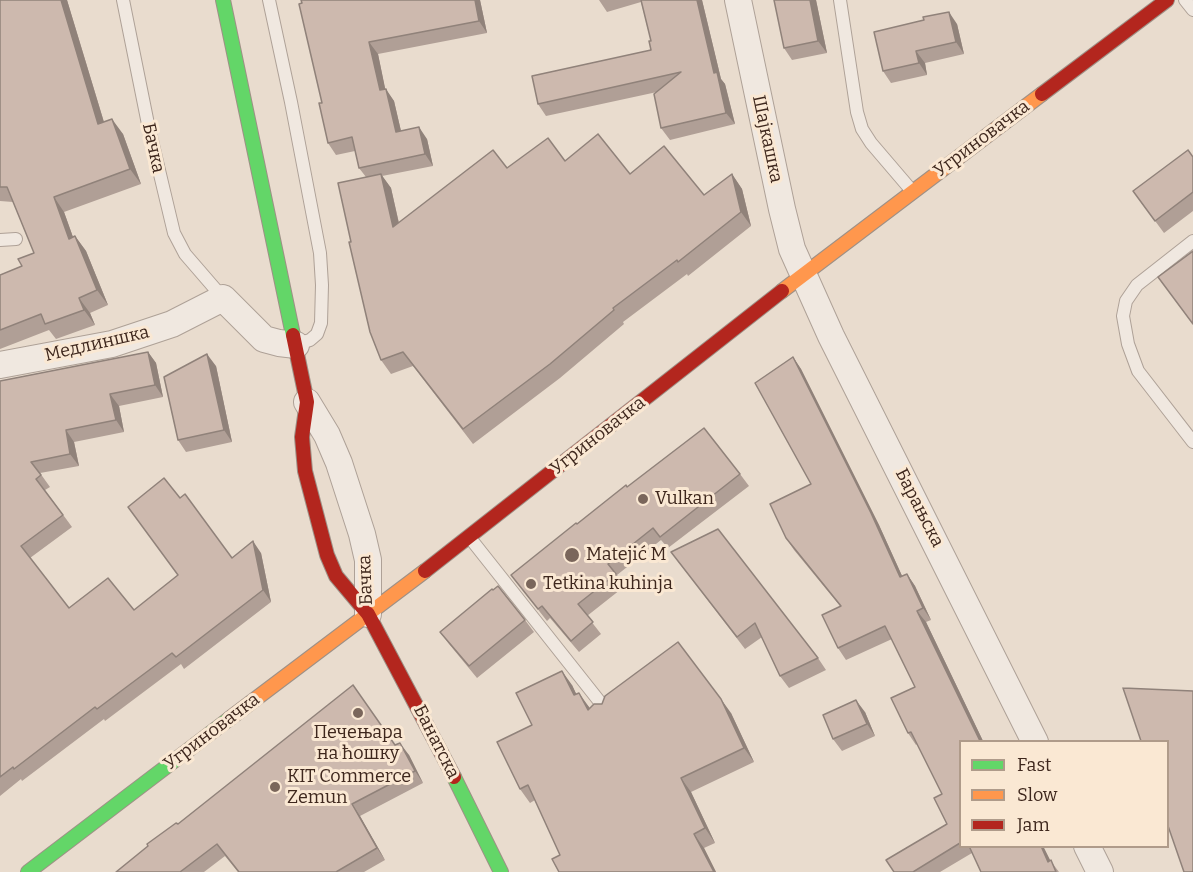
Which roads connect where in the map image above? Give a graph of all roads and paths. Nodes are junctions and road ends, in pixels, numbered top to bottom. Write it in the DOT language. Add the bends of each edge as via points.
graph roads {
  1 [pos="123,0"];
  2 [pos="223,0"];
  3 [pos="269,0"];
  4 [pos="738,0"];
  5 [pos="840,0"];
  6 [pos="1167,0"];
  7 [pos="1185,0"];
  8 [pos="1193,10"];
  9 [pos="912,192"];
  10 [pos="16,239"];
  11 [pos="0,240"];
  12 [pos="1193,241"];
  13 [pos="803,275"];
  14 [pos="223,298"];
  15 [pos="296,345"];
  16 [pos="0,365"];
  17 [pos="307,402"];
  18 [pos="1193,442"];
  19 [pos="470,538"];
  20 [pos="368,614"];
  21 [pos="607,711"];
  22 [pos="1035,740"];
  23 [pos="1088,848"];
  24 [pos="28,872"];
  25 [pos="501,872"];
  26 [pos="1100,872"];
  1 -- 14 [label="lane, Бачка" via="174,232 185,254"];
  2 -- 15 [label="main road, Бачка"];
  3 -- 15 [label="lane" via="320,253 321,323 317,334"];
  4 -- 13 [label="street, Шајкашка" via="782,209"];
  5 -- 9 [label="lane" via="862,129"];
  6 -- 9 [label="main road, Угриновачка"];
  7 -- 8 [label="lane"];
  9 -- 13 [label="main road, Угриновачка"];
  10 -- 11 [label="lane"];
  12 -- 18 [label="lane" via="1137,285 1126,301 1123,316 1138,371"];
  13 -- 19 [label="main road, Угриновачка"];
  13 -- 22 [label="street, Барањска"];
  14 -- 15 [label="street, Бачка" via="264,339"];
  14 -- 16 [label="street, Медлиншка" via="139,336"];
  15 -- 17 [label="main road, Бачка"];
  17 -- 20 [label="street, Бачка" via="331,445 362,534 368,560"];
  17 -- 20 [label="main road, Бачка" via="303,436 305,471 327,555 336,576"];
  19 -- 20 [label="main road, Угриновачка"];
  19 -- 21 [label="lane"];
  20 -- 24 [label="main road, Угриновачка"];
  20 -- 25 [label="main road, Банатска"];
  23 -- 26 [label="street"];
}
